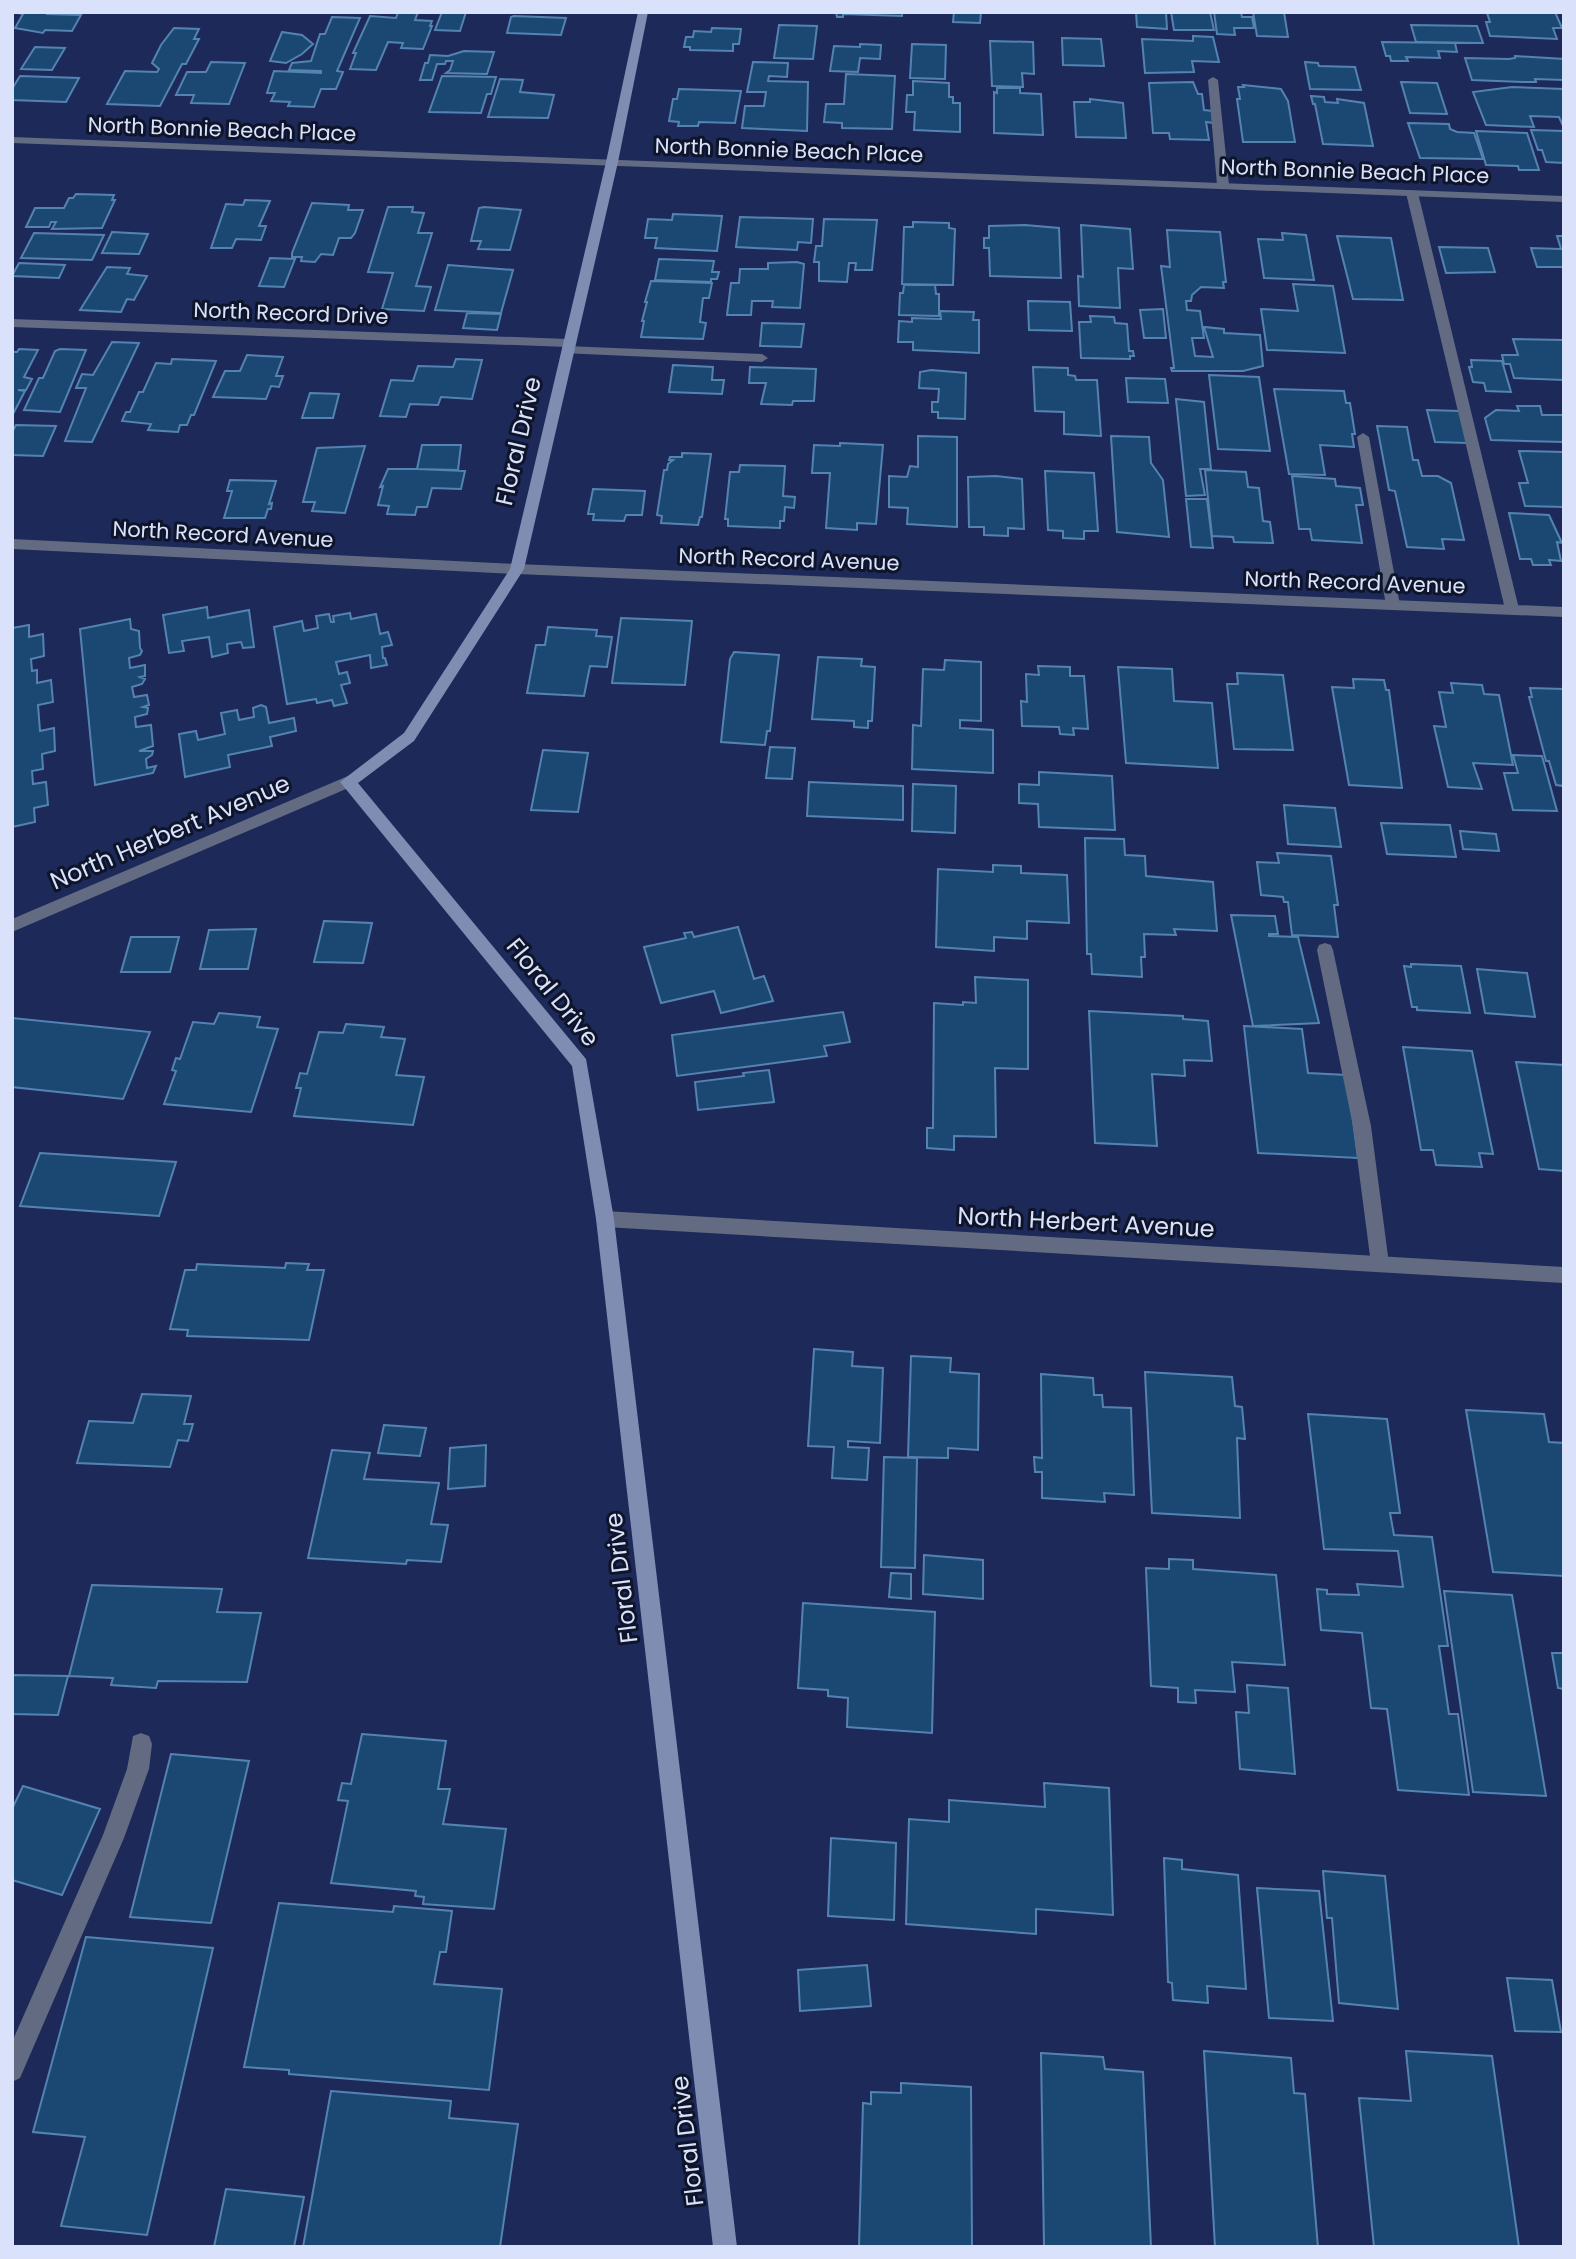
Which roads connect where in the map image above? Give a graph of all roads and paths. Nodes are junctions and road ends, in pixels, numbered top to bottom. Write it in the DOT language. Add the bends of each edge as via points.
graph roads {
  1 [pos="643,12"];
  2 [pos="1213,80"];
  3 [pos="12,140"];
  4 [pos="612,162"];
  5 [pos="1223,186"];
  6 [pos="1412,193"];
  7 [pos="1564,198"];
  8 [pos="12,323"];
  9 [pos="567,346"];
  10 [pos="762,358"];
  11 [pos="1363,437"];
  12 [pos="12,544"];
  13 [pos="517,569"];
  14 [pos="1393,605"];
  15 [pos="1512,610"];
  16 [pos="1564,612"];
  17 [pos="348,782"];
  18 [pos="12,926"];
  19 [pos="1325,950"];
  20 [pos="605,1219"];
  21 [pos="1380,1264"];
  22 [pos="1564,1275"];
  23 [pos="141,1744"];
  24 [pos="12,2070"];
  25 [pos="725,2247"];
  1 -- 4 [label="street, Floral Drive"];
  2 -- 5 [label="street"];
  3 -- 4 [label="street, North Bonnie Beach Place"];
  4 -- 5 [label="street, North Bonnie Beach Place"];
  4 -- 9 [label="street, Floral Drive"];
  5 -- 6 [label="street, North Bonnie Beach Place"];
  6 -- 7 [label="street, North Bonnie Beach Place"];
  6 -- 15 [label="street"];
  8 -- 9 [label="street, North Record Drive"];
  9 -- 10 [label="street, North Record Drive"];
  9 -- 13 [label="street, Floral Drive"];
  11 -- 14 [label="street"];
  12 -- 13 [label="street, North Record Avenue"];
  13 -- 14 [label="street, North Record Avenue"];
  13 -- 17 [label="street, Floral Drive" via="409,737"];
  14 -- 15 [label="street, North Record Avenue"];
  15 -- 16 [label="street, North Record Avenue"];
  17 -- 18 [label="street, North Herbert Avenue"];
  17 -- 20 [label="street, Floral Drive" via="580,1064"];
  19 -- 21 [label="street" via="1362,1126"];
  20 -- 21 [label="street, North Herbert Avenue"];
  20 -- 25 [label="street, Floral Drive"];
  21 -- 22 [label="street, North Herbert Avenue"];
  23 -- 24 [label="street" via="138,1769 113,1838"];
}
